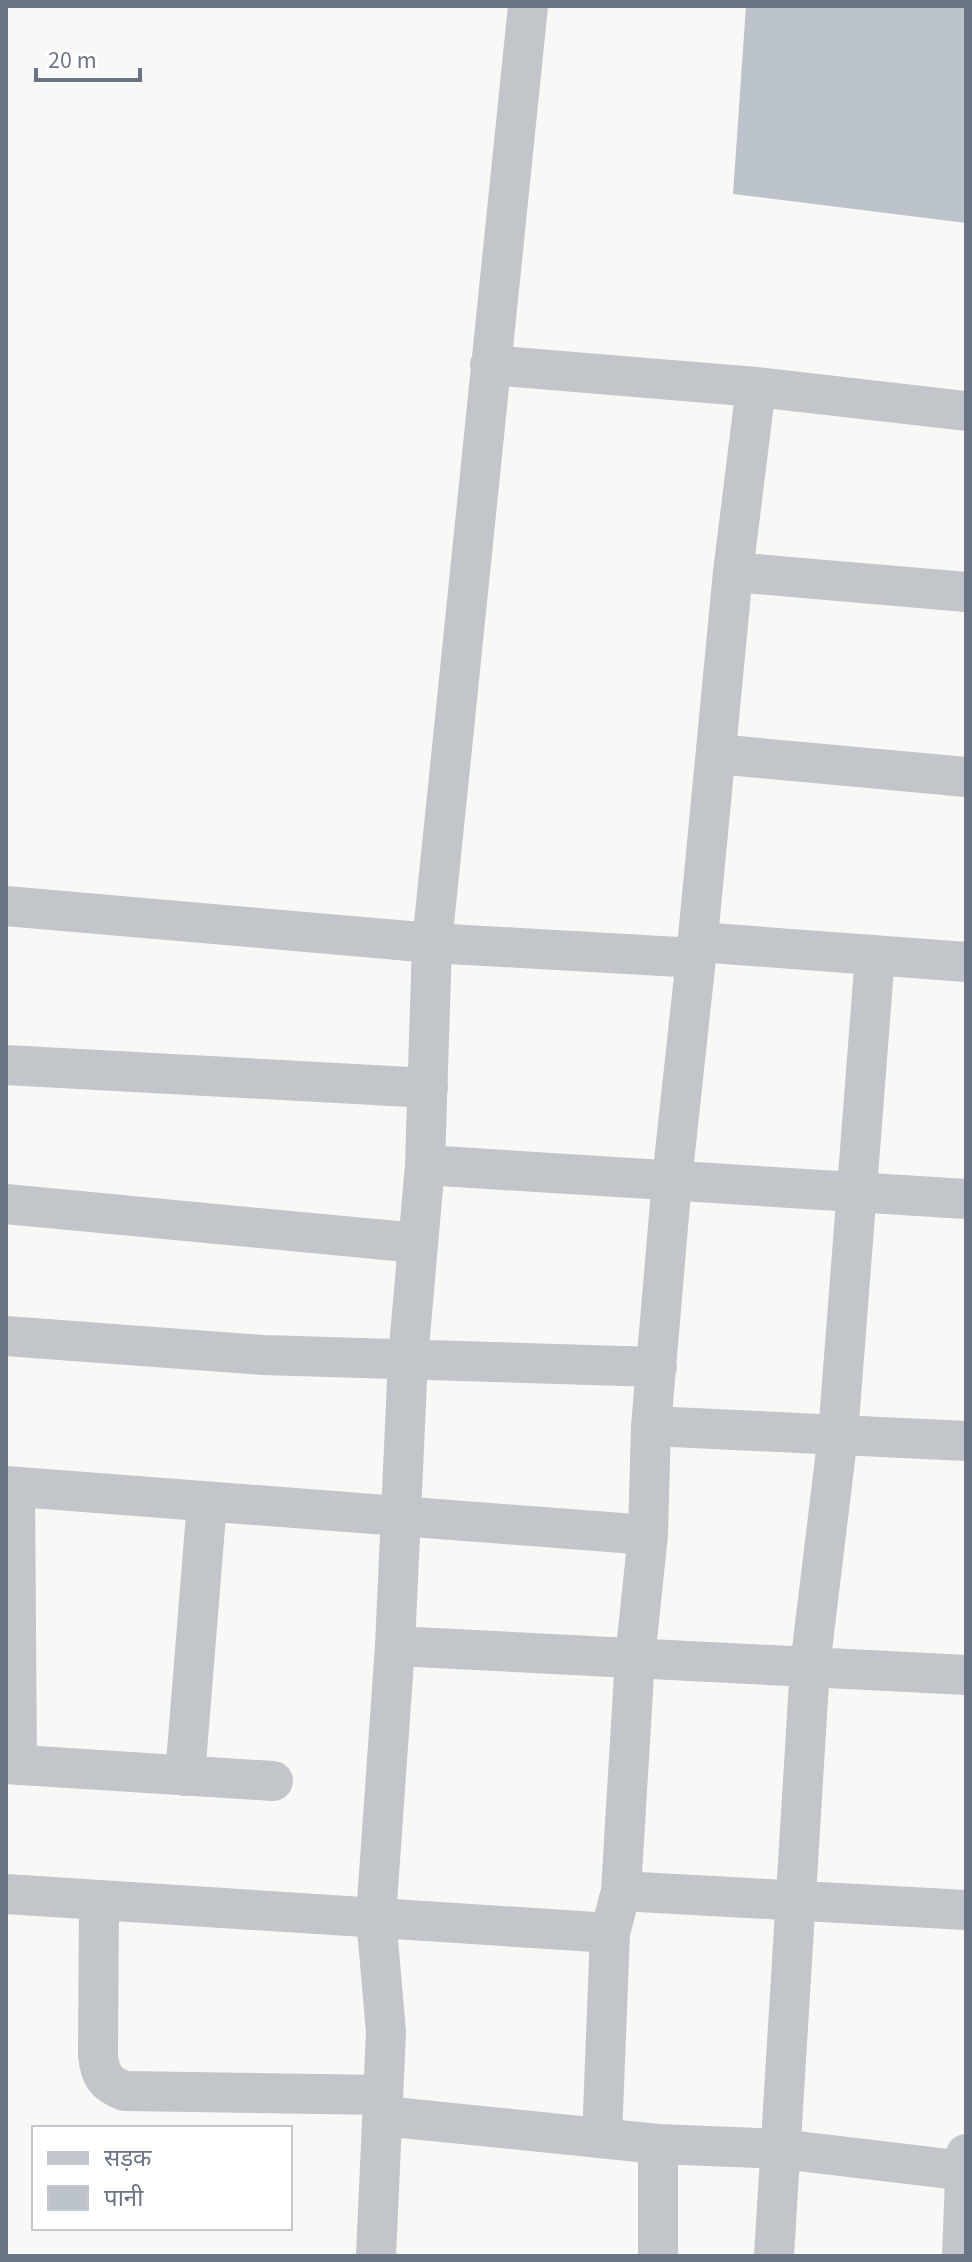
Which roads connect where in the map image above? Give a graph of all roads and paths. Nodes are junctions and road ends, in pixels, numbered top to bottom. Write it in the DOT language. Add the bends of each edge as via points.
graph roads {
  1 [pos="528,6"];
  2 [pos="490,365"];
  3 [pos="756,387"];
  4 [pos="966,411"];
  5 [pos="733,572"];
  6 [pos="966,592"];
  7 [pos="716,754"];
  8 [pos="966,777"];
  9 [pos="6,906"];
  10 [pos="432,943"];
  11 [pos="697,950"];
  12 [pos="875,955"];
  13 [pos="966,962"];
  14 [pos="6,1065"];
  15 [pos="428,1088"];
  16 [pos="425,1165"];
  17 [pos="672,1180"];
  18 [pos="858,1192"];
  19 [pos="966,1199"];
  20 [pos="6,1204"];
  21 [pos="417,1243"];
  22 [pos="6,1336"];
  23 [pos="408,1359"];
  24 [pos="657,1367"];
  25 [pos="651,1426"];
  26 [pos="838,1435"];
  27 [pos="966,1441"];
  28 [pos="10,1486"];
  29 [pos="207,1502"];
  30 [pos="399,1516"];
  31 [pos="648,1535"];
  32 [pos="395,1646"];
  33 [pos="635,1658"];
  34 [pos="810,1666"];
  35 [pos="966,1675"];
  36 [pos="11,1765"];
  37 [pos="185,1776"];
  38 [pos="273,1781"];
  39 [pos="621,1891"];
  40 [pos="6,1894"];
  41 [pos="99,1900"];
  42 [pos="796,1900"];
  43 [pos="966,1910"];
  44 [pos="376,1917"];
  45 [pos="610,1933"];
  46 [pos="383,2106"];
  47 [pos="602,2138"];
  48 [pos="658,2144"];
  49 [pos="781,2149"];
  50 [pos="966,2154"];
  51 [pos="966,2171"];
  52 [pos="376,2256"];
  53 [pos="658,2256"];
  54 [pos="774,2256"];
  55 [pos="962,2256"];
  1 -- 2 [label="street"];
  2 -- 3 [label="street"];
  2 -- 10 [label="street"];
  3 -- 4 [label="street"];
  3 -- 5 [label="street"];
  5 -- 6 [label="street"];
  5 -- 7 [label="street"];
  7 -- 8 [label="street"];
  7 -- 11 [label="street"];
  9 -- 10 [label="street"];
  10 -- 11 [label="street"];
  10 -- 15 [label="street"];
  11 -- 12 [label="street"];
  11 -- 17 [label="street"];
  12 -- 13 [label="street"];
  12 -- 18 [label="street"];
  14 -- 15 [label="street"];
  15 -- 16 [label="street"];
  16 -- 17 [label="street"];
  16 -- 21 [label="street"];
  17 -- 18 [label="street"];
  17 -- 24 [label="street"];
  18 -- 19 [label="street"];
  18 -- 26 [label="street"];
  20 -- 21 [label="street"];
  21 -- 23 [label="street"];
  22 -- 23 [label="street" via="263,1355"];
  23 -- 24 [label="street"];
  23 -- 30 [label="street"];
  24 -- 25 [label="street"];
  25 -- 26 [label="street"];
  25 -- 31 [label="street"];
  26 -- 27 [label="street"];
  26 -- 34 [label="street"];
  28 -- 29 [label="street"];
  28 -- 36 [label="street"];
  29 -- 30 [label="street"];
  29 -- 37 [label="street"];
  30 -- 31 [label="street"];
  30 -- 32 [label="street"];
  31 -- 33 [label="street"];
  32 -- 33 [label="street"];
  32 -- 44 [label="street"];
  33 -- 34 [label="street"];
  33 -- 39 [label="street"];
  34 -- 35 [label="street"];
  34 -- 42 [label="street"];
  36 -- 37 [label="street"];
  37 -- 38 [label="street"];
  39 -- 42 [label="street"];
  39 -- 45 [label="street"];
  40 -- 41 [label="street"];
  41 -- 44 [label="street"];
  41 -- 46 [label="street" via="98,2055 100,2073 109,2085 125,2091"];
  42 -- 43 [label="street"];
  42 -- 49 [label="street"];
  44 -- 45 [label="street"];
  44 -- 46 [label="street" via="386,2032"];
  45 -- 47 [label="street"];
  46 -- 47 [label="street"];
  46 -- 52 [label="street"];
  47 -- 48 [label="street"];
  48 -- 49 [label="street"];
  48 -- 53 [label="street"];
  49 -- 51 [label="street"];
  49 -- 54 [label="street"];
  50 -- 51 [label="street"];
  51 -- 55 [label="street"];
}
